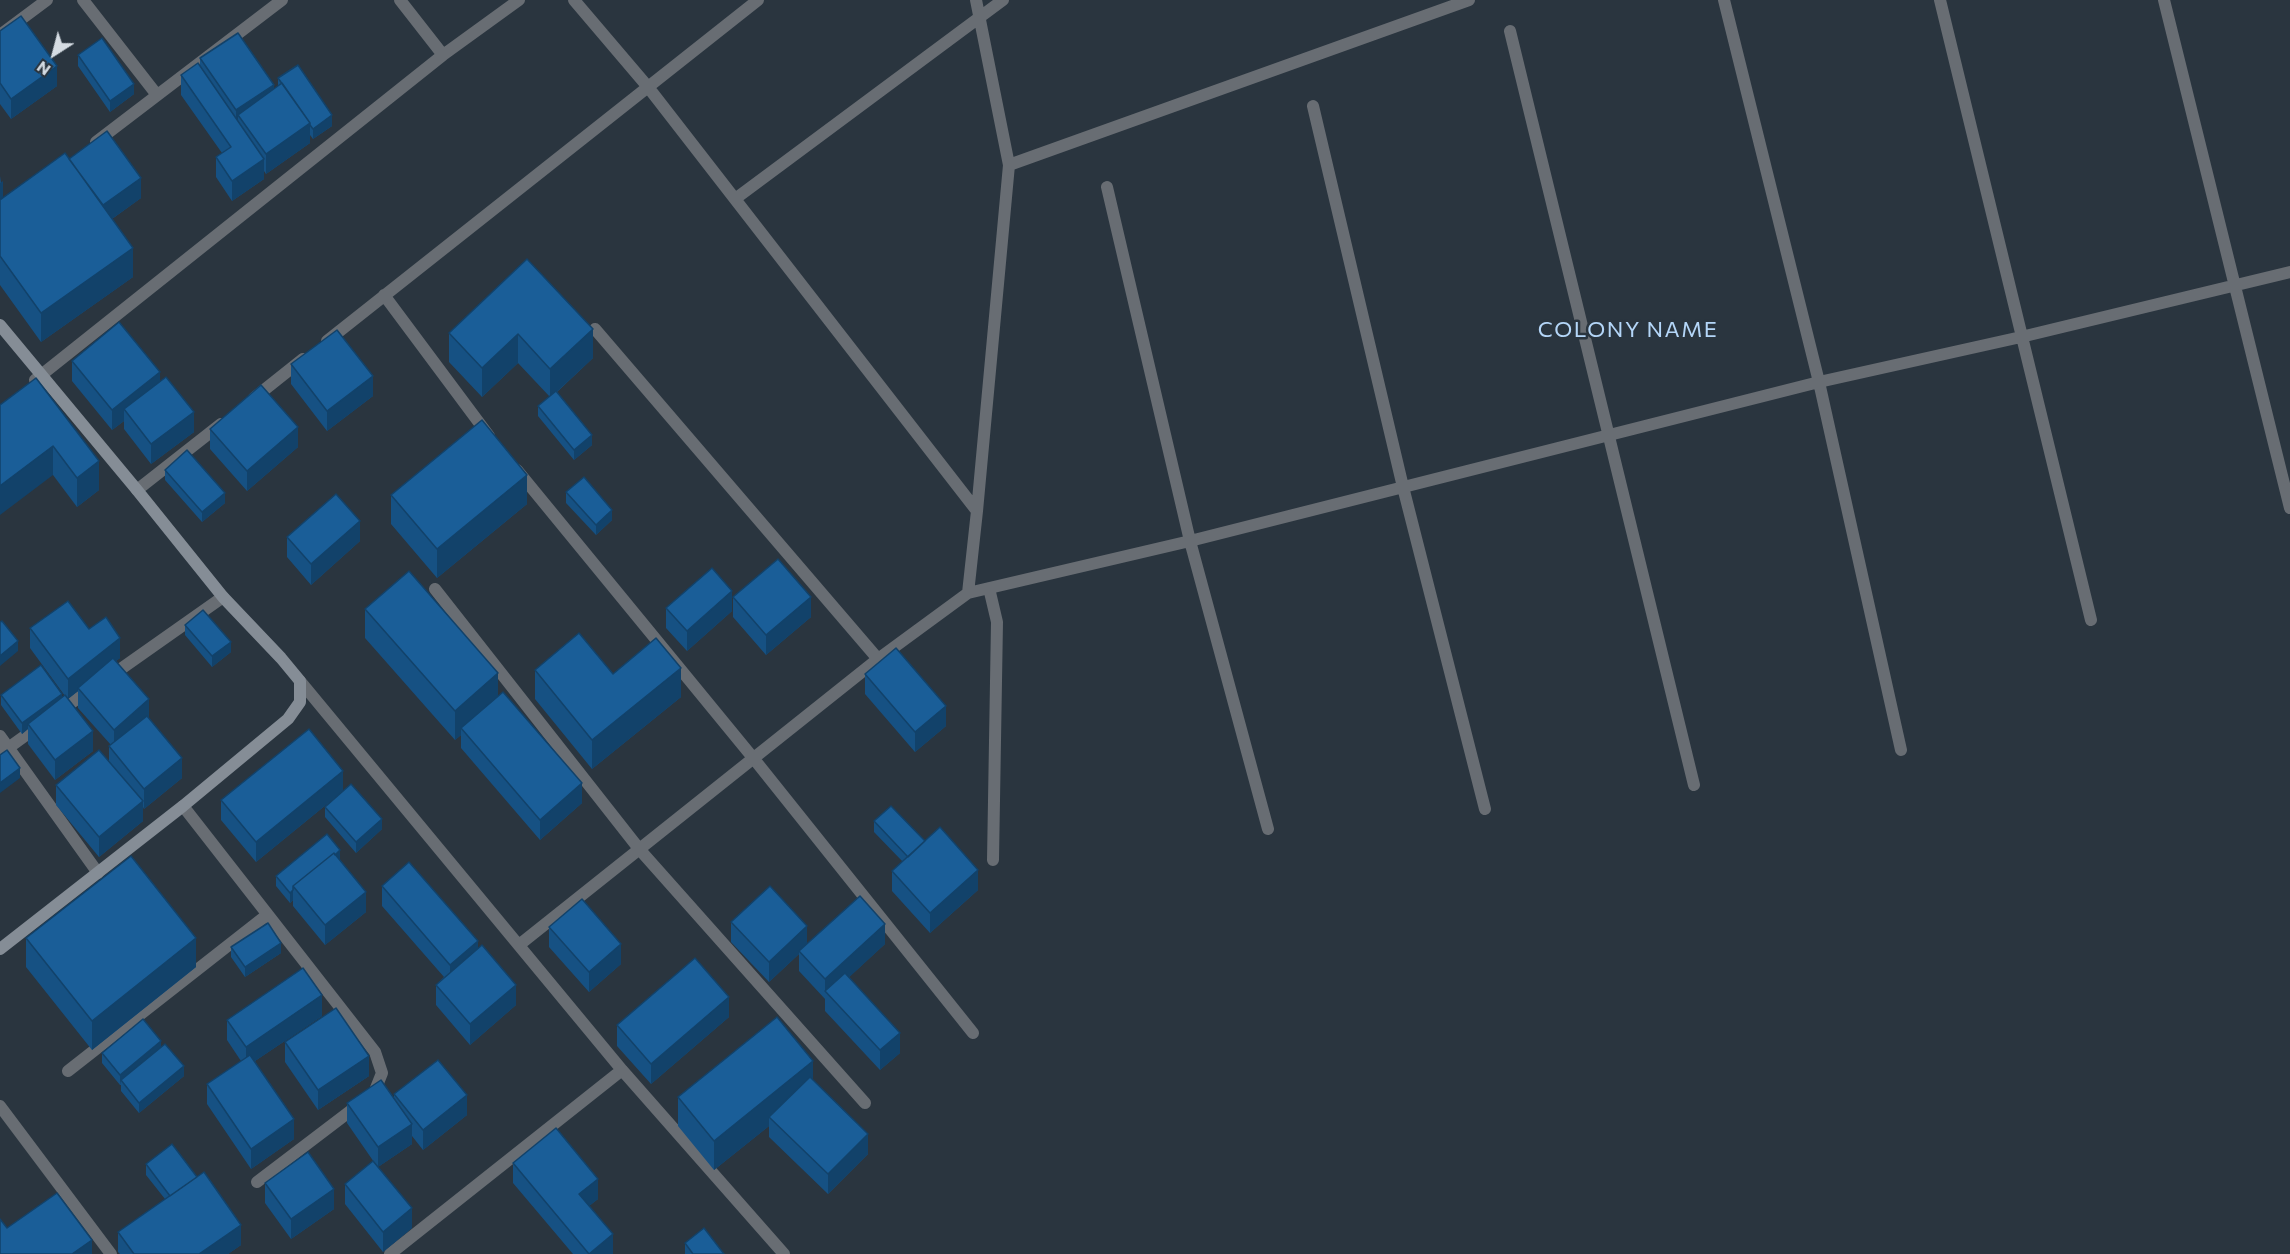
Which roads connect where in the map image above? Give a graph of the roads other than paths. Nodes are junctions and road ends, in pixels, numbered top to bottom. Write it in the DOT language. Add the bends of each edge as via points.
graph roads {
  1 [pos="48,0"];
  2 [pos="83,0"];
  3 [pos="282,0"];
  4 [pos="400,0"];
  5 [pos="519,0"];
  6 [pos="574,0"];
  7 [pos="758,0"];
  8 [pos="976,0"];
  9 [pos="1003,0"];
  10 [pos="1469,0"];
  11 [pos="1724,0"];
  12 [pos="1940,0"];
  13 [pos="2164,0"];
  14 [pos="980,18"];
  15 [pos="1510,30"];
  16 [pos="0,35"];
  17 [pos="442,55"];
  18 [pos="648,87"];
  19 [pos="158,95"];
  20 [pos="1313,106"];
  21 [pos="83,152"];
  22 [pos="1009,165"];
  23 [pos="1107,187"];
  24 [pos="735,199"];
  25 [pos="2290,272"];
  26 [pos="2235,285"];
  27 [pos="384,295"];
  28 [pos="0,325"];
  29 [pos="595,329"];
  30 [pos="2021,337"];
  31 [pos="42,374"];
  32 [pos="1819,382"];
  33 [pos="25,387"];
  34 [pos="247,403"];
  35 [pos="229,418"];
  36 [pos="1608,435"];
  37 [pos="1403,487"];
  38 [pos="137,490"];
  39 [pos="2290,508"];
  40 [pos="977,511"];
  41 [pos="1190,541"];
  42 [pos="989,588"];
  43 [pos="435,589"];
  44 [pos="968,593"];
  45 [pos="223,597"];
  46 [pos="2091,620"];
  47 [pos="878,659"];
  48 [pos="300,681"];
  49 [pos="0,736"];
  50 [pos="1901,750"];
  51 [pos="4,751"];
  52 [pos="754,759"];
  53 [pos="1694,784"];
  54 [pos="183,806"];
  55 [pos="1485,809"];
  56 [pos="1268,829"];
  57 [pos="640,850"];
  58 [pos="993,860"];
  59 [pos="98,873"];
  60 [pos="267,915"];
  61 [pos="519,945"];
  62 [pos="0,949"];
  63 [pos="974,1033"];
  64 [pos="622,1070"];
  65 [pos="68,1071"];
  66 [pos="865,1103"];
  67 [pos="0,1106"];
  68 [pos="257,1182"];
  69 [pos="111,1254"];
  70 [pos="390,1254"];
  71 [pos="784,1254"];
  1 -- 16 [label="street"];
  2 -- 19 [label="street"];
  3 -- 19 [label="street"];
  4 -- 17 [label="street"];
  5 -- 17 [label="street"];
  6 -- 18 [label="street"];
  7 -- 18 [label="street"];
  8 -- 14 [label="street"];
  9 -- 14 [label="street"];
  10 -- 22 [label="street"];
  11 -- 32 [label="street"];
  12 -- 30 [label="street"];
  13 -- 26 [label="street"];
  14 -- 22 [label="street"];
  14 -- 24 [label="street"];
  15 -- 36 [label="street"];
  17 -- 31 [label="street"];
  18 -- 24 [label="street"];
  18 -- 27 [label="street"];
  19 -- 21 [label="street"];
  20 -- 37 [label="street"];
  22 -- 40 [label="street"];
  23 -- 41 [label="street"];
  24 -- 40 [label="street"];
  25 -- 26 [label="street"];
  26 -- 30 [label="street"];
  26 -- 39 [label="street"];
  27 -- 34 [label="street"];
  27 -- 52 [label="street" via="504,454"];
  28 -- 31 [label="street"];
  29 -- 47 [label="street"];
  30 -- 32 [label="street"];
  30 -- 46 [label="street"];
  31 -- 33 [label="street"];
  31 -- 38 [label="street"];
  32 -- 36 [label="street"];
  32 -- 50 [label="street"];
  35 -- 38 [label="street"];
  36 -- 37 [label="street"];
  36 -- 53 [label="street"];
  37 -- 41 [label="street"];
  37 -- 55 [label="street"];
  38 -- 45 [label="street"];
  40 -- 44 [label="street"];
  41 -- 42 [label="street"];
  41 -- 56 [label="street"];
  42 -- 44 [label="street"];
  42 -- 58 [label="street" via="997,622"];
  43 -- 57 [label="street"];
  44 -- 47 [label="street"];
  45 -- 48 [label="street"];
  45 -- 51 [label="street"];
  47 -- 52 [label="street"];
  48 -- 54 [label="street" via="300,702 288,718"];
  48 -- 61 [label="street"];
  49 -- 51 [label="street"];
  51 -- 59 [label="street"];
  52 -- 57 [label="street"];
  52 -- 63 [label="street"];
  54 -- 59 [label="street"];
  54 -- 60 [label="street"];
  57 -- 61 [label="street"];
  57 -- 66 [label="street"];
  59 -- 62 [label="street"];
  60 -- 65 [label="street"];
  60 -- 68 [label="street" via="375,1052 382,1073 374,1093"];
  61 -- 64 [label="street"];
  64 -- 70 [label="street"];
  64 -- 71 [label="street"];
  67 -- 69 [label="street"];
}
